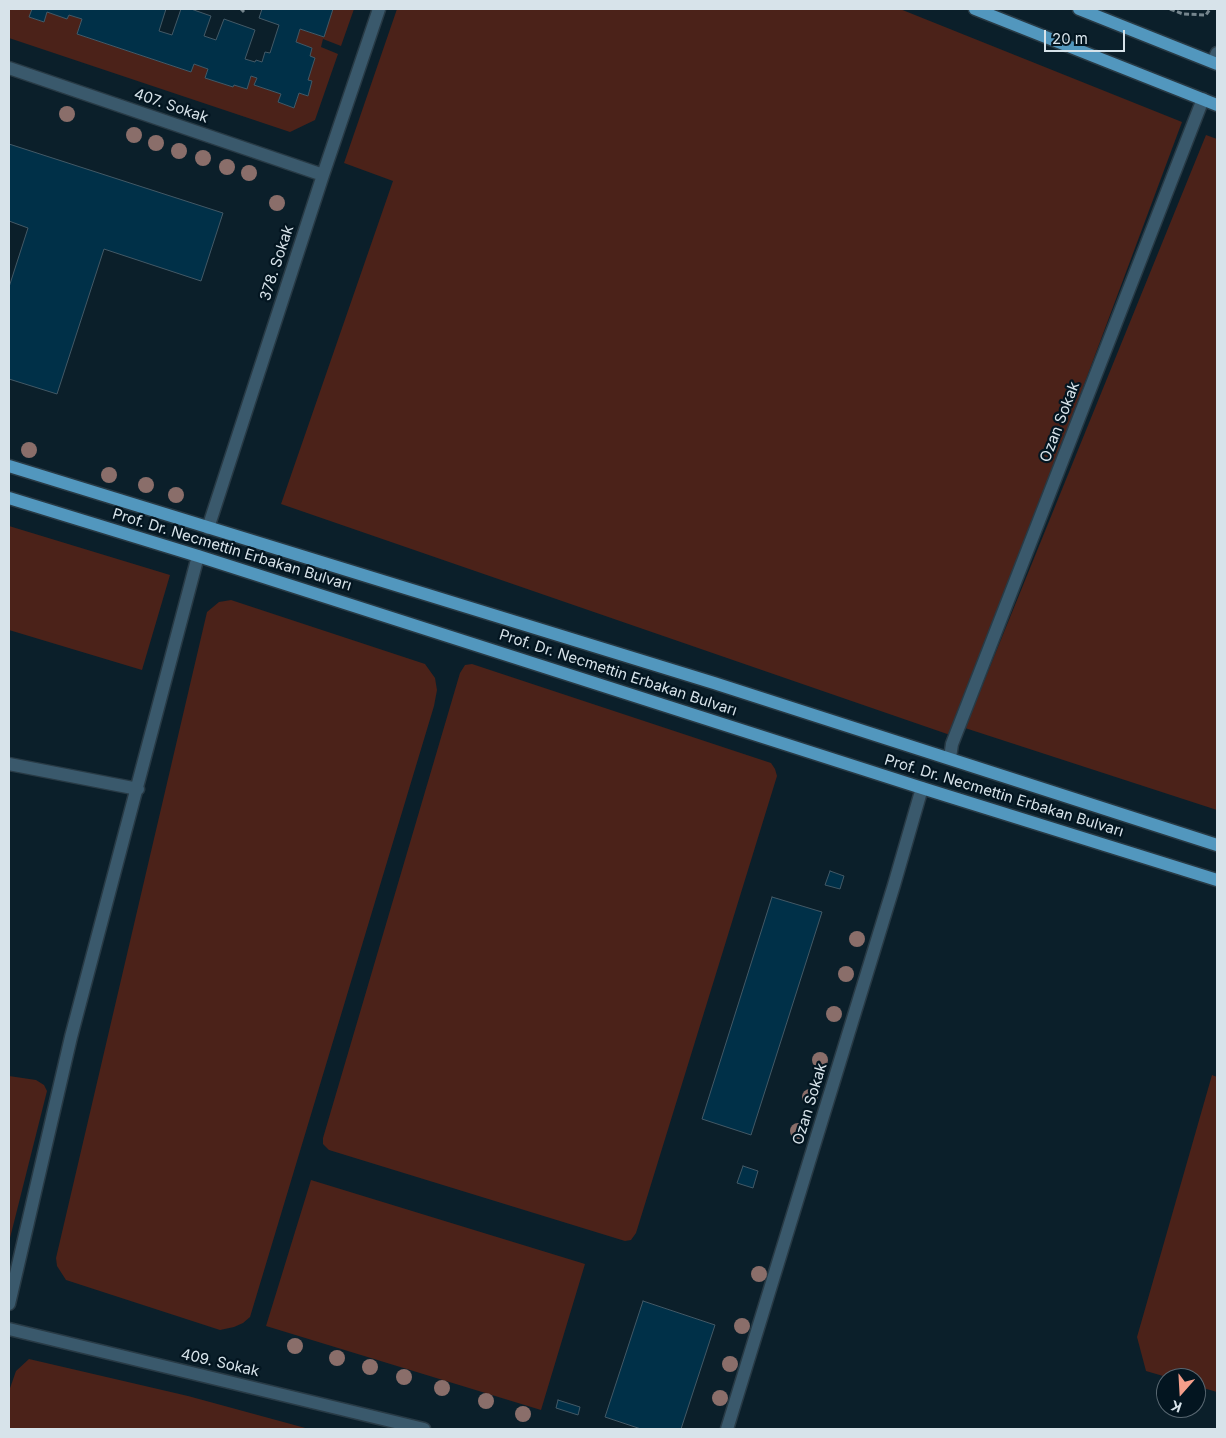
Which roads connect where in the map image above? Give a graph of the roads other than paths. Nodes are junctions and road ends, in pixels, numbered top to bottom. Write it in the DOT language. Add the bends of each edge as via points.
graph roads {
  1 [pos="379,9"];
  2 [pos="974,9"];
  3 [pos="1079,9"];
  4 [pos="1216,60"];
  5 [pos="9,68"];
  6 [pos="1204,99"];
  7 [pos="1217,104"];
  8 [pos="323,175"];
  9 [pos="9,466"];
  10 [pos="9,498"];
  11 [pos="208,528"];
  12 [pos="198,556"];
  13 [pos="950,758"];
  14 [pos="9,764"];
  15 [pos="922,788"];
  16 [pos="138,789"];
  17 [pos="1217,844"];
  18 [pos="1217,880"];
  19 [pos="9,1304"];
  20 [pos="9,1329"];
  21 [pos="424,1429"];
  22 [pos="727,1429"];
  1 -- 8 [label="street, 378. Sokak"];
  2 -- 6 [label="main road"];
  3 -- 4 [label="main road"];
  5 -- 8 [label="street, 407. Sokak"];
  6 -- 7 [label="main road"];
  6 -- 13 [label="street, Ozan Sokak" via="955,735"];
  8 -- 11 [label="street, 378. Sokak"];
  9 -- 11 [label="main road, Prof. Dr. Necmettin Erbakan Bulvarı"];
  10 -- 12 [label="main road, Prof. Dr. Necmettin Erbakan Bulvarı"];
  11 -- 13 [label="main road, Prof. Dr. Necmettin Erbakan Bulvarı"];
  12 -- 15 [label="main road, Prof. Dr. Necmettin Erbakan Bulvarı"];
  12 -- 16 [label="street"];
  13 -- 17 [label="main road, Prof. Dr. Necmettin Erbakan Bulvarı"];
  14 -- 16 [label="street"];
  15 -- 18 [label="main road, Prof. Dr. Necmettin Erbakan Bulvarı"];
  15 -- 22 [label="street, Ozan Sokak"];
  16 -- 19 [label="street" via="71,1037"];
  20 -- 21 [label="street, 409. Sokak"];
}
